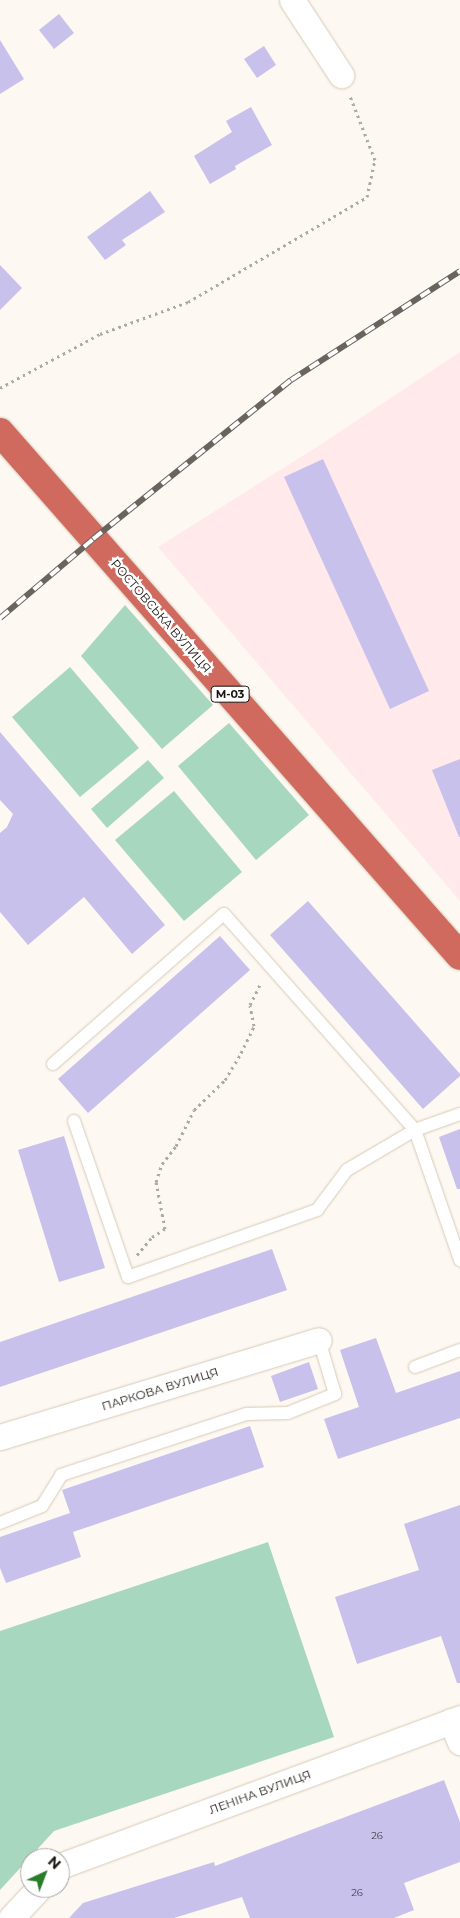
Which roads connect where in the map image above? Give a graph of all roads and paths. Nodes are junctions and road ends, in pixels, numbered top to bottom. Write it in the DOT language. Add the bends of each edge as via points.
graph roads {
  1 [pos="292,0"];
  2 [pos="341,75"];
  3 [pos="0,388"];
  4 [pos="0,432"];
  5 [pos="460,956"];
  6 [pos="270,966"];
  7 [pos="53,1064"];
  8 [pos="460,1114"];
  9 [pos="74,1121"];
  10 [pos="415,1130"];
  11 [pos="460,1260"];
  12 [pos="126,1269"];
  13 [pos="319,1340"];
  14 [pos="460,1350"];
  15 [pos="414,1367"];
  16 [pos="0,1437"];
  17 [pos="0,1523"];
  18 [pos="457,1727"];
  19 [pos="70,1862"];
  20 [pos="30,1898"];
  21 [pos="11,1918"];
  1 -- 2 [label="street"];
  2 -- 3 [label="path" via="375,160 367,197 188,302 100,334"];
  4 -- 5 [label="highway, РОСТОВСЬКА ВУЛИЦЯ / М-03"];
  6 -- 7 [label="lane" via="224,914"];
  6 -- 10 [label="lane"];
  6 -- 12 [label="path" via="250,1004 254,1026 241,1053 225,1080 194,1110 176,1146 162,1164 156,1182 165,1229 152,1237"];
  8 -- 10 [label="lane"];
  9 -- 12 [label="lane"];
  10 -- 11 [label="lane"];
  10 -- 12 [label="lane" via="347,1170 317,1210 128,1277"];
  13 -- 16 [label="street, ПАРКОВА ВУЛИЦЯ"];
  13 -- 17 [label="lane" via="335,1394 288,1413 247,1414 61,1475 42,1506"];
  14 -- 15 [label="lane"];
  18 -- 19 [label="street, ЛЕНІНА ВУЛИЦЯ"];
  20 -- 21 [label="street"];
}
